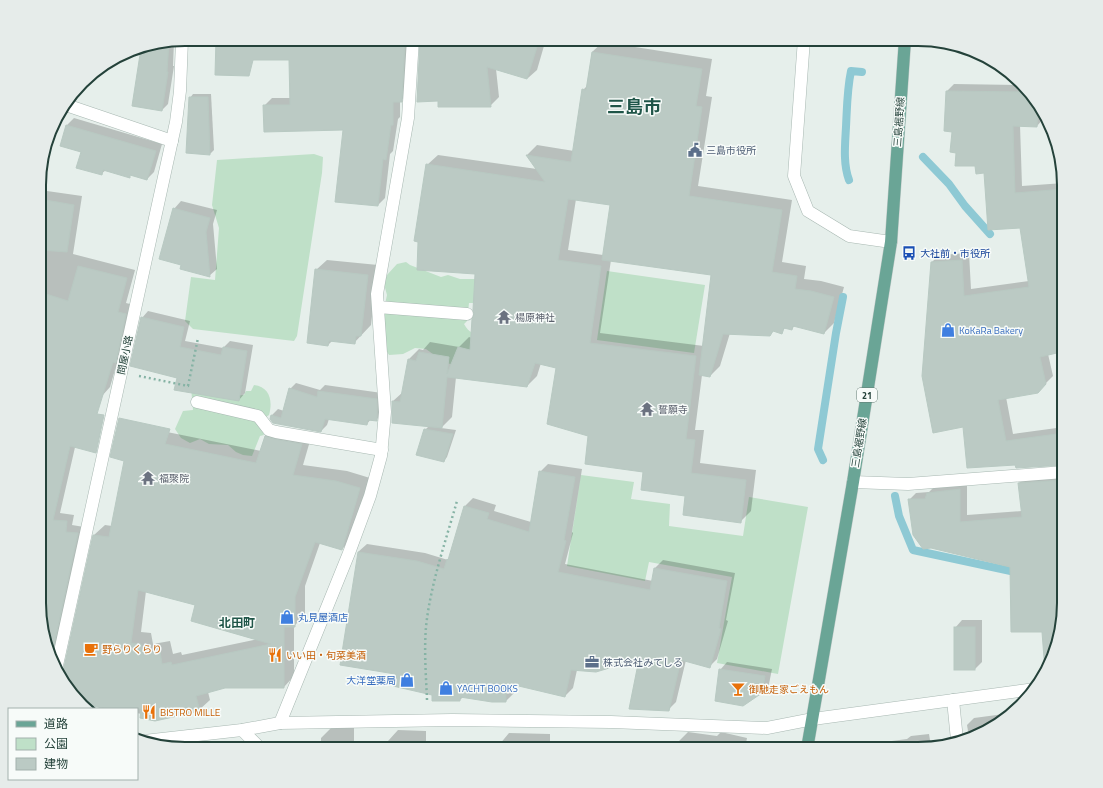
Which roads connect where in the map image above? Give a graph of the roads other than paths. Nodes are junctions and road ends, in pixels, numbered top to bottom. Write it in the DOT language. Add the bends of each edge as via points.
graph roads {
  1 [pos="182,46"];
  2 [pos="413,46"];
  3 [pos="803,46"];
  4 [pos="904,46"];
  5 [pos="70,106"];
  6 [pos="172,141"];
  7 [pos="891,242"];
  8 [pos="378,307"];
  9 [pos="467,314"];
  10 [pos="197,402"];
  11 [pos="382,450"];
  12 [pos="1057,473"];
  13 [pos="853,482"];
  14 [pos="58,659"];
  15 [pos="1026,690"];
  16 [pos="953,700"];
  17 [pos="813,719"];
  18 [pos="280,723"];
  19 [pos="242,730"];
  20 [pos="957,736"];
  21 [pos="160,739"];
  22 [pos="254,742"];
  23 [pos="808,742"];
  1 -- 6 [label="street, 問屋小路" via="180,91"];
  2 -- 8 [label="street" via="408,118 378,286"];
  3 -- 7 [label="street" via="794,176 808,211 849,236"];
  4 -- 7 [label="main road, 三島裾野線 / 21"];
  5 -- 6 [label="street"];
  6 -- 14 [label="street, 問屋小路"];
  7 -- 13 [label="main road, 三島裾野線 / 21"];
  8 -- 9 [label="street"];
  8 -- 11 [label="street" via="386,412"];
  10 -- 11 [label="street" via="258,416 269,430 276,432"];
  11 -- 18 [label="street" via="370,496 349,553"];
  12 -- 13 [label="street" via="908,484"];
  13 -- 17 [label="main road, 三島裾野線 / 21"];
  15 -- 16 [label="street"];
  16 -- 17 [label="street"];
  16 -- 20 [label="street"];
  17 -- 18 [label="street" via="767,728 528,720"];
  17 -- 23 [label="main road, 三島裾野線 / 21"];
  18 -- 19 [label="street"];
  19 -- 21 [label="street"];
  19 -- 22 [label="street"];
}
